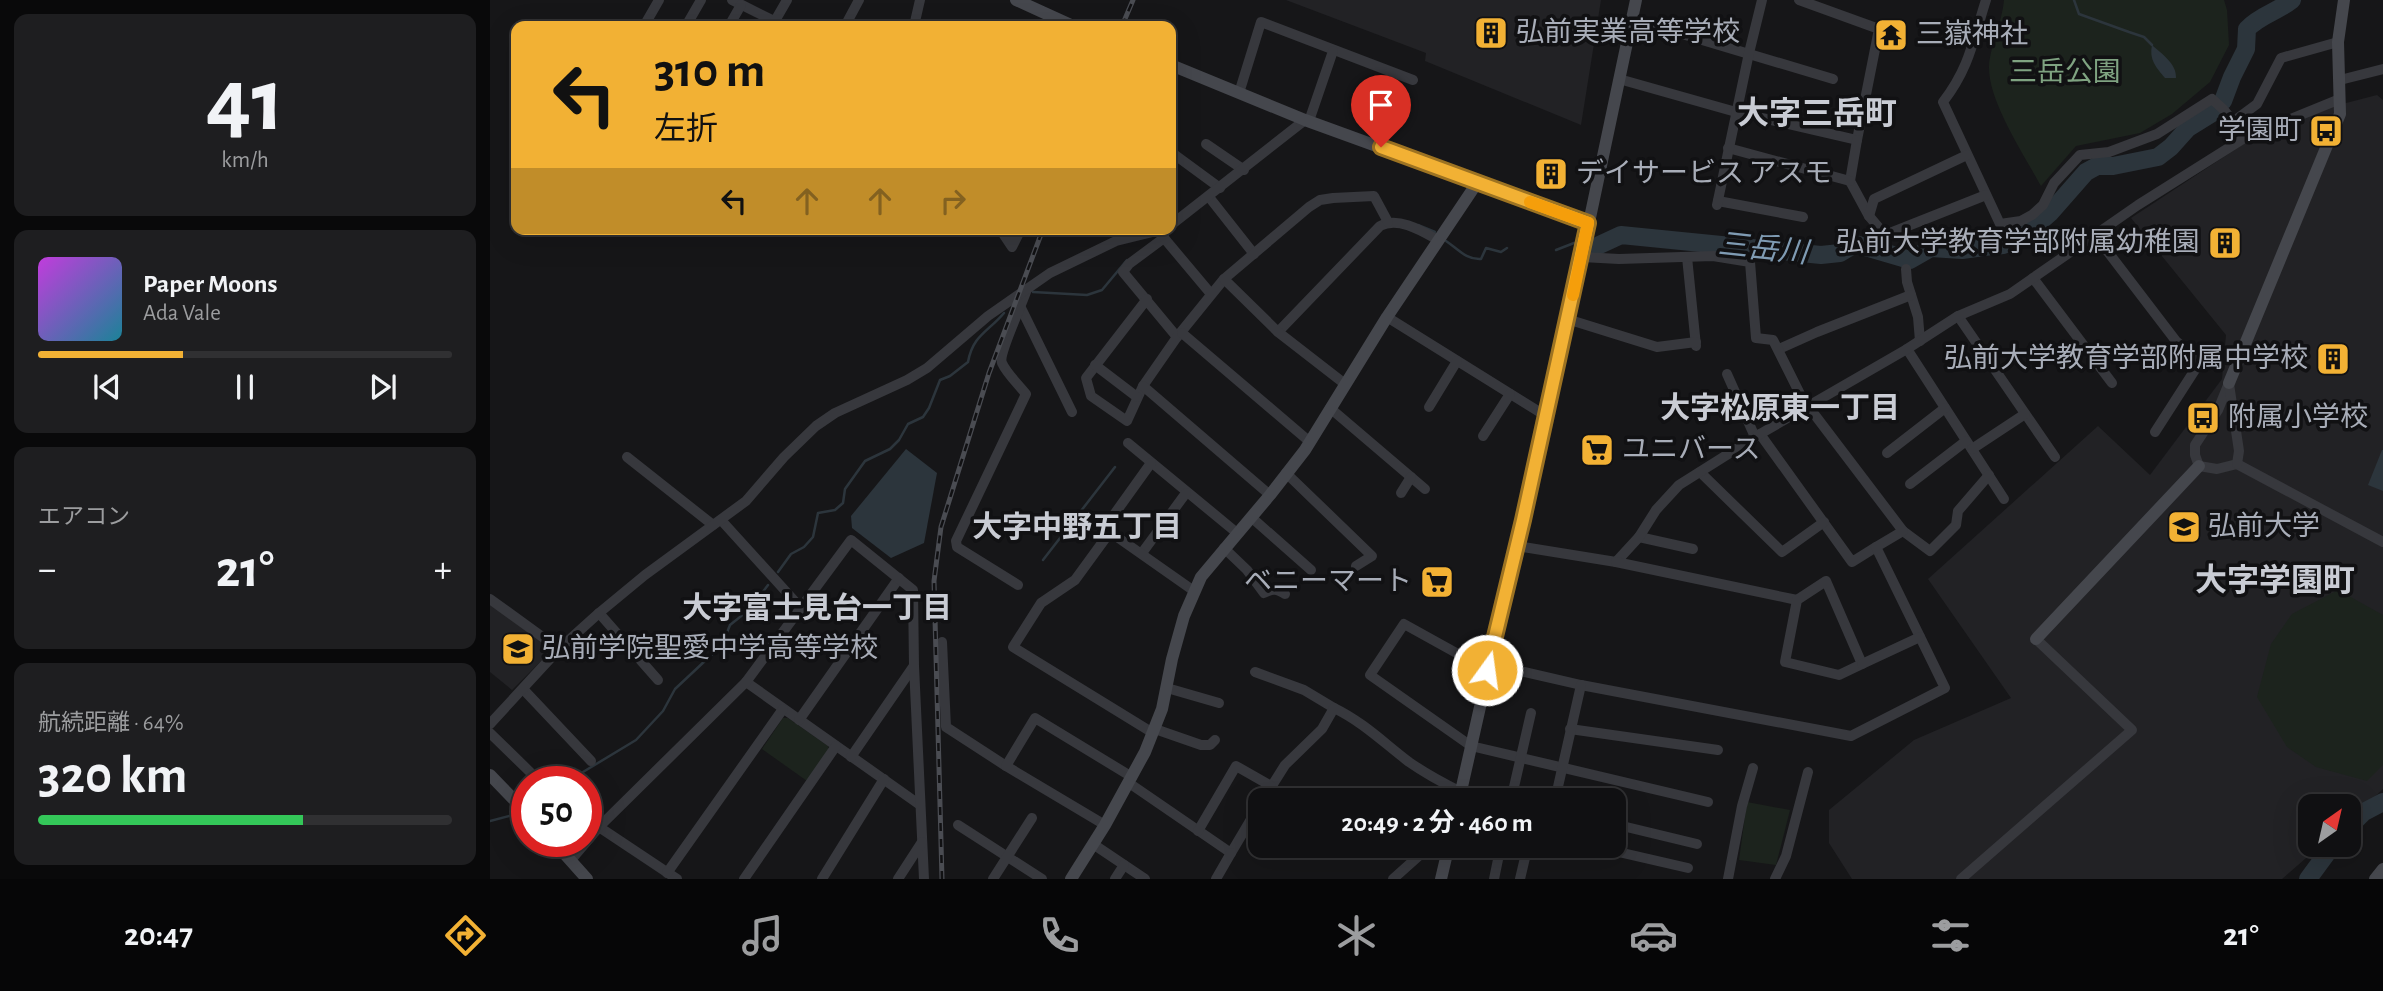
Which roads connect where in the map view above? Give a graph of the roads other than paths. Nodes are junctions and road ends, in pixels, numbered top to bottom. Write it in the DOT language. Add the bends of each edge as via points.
graph roads {
  1 [pos="659,0"];
  2 [pos="701,0"];
  3 [pos="787,0"];
  4 [pos="859,0"];
  5 [pos="920,0"];
  6 [pos="1016,0"];
  7 [pos="1636,0"];
  8 [pos="1762,0"];
  9 [pos="1799,0"];
  10 [pos="1986,0"];
  11 [pos="2344,0"];
  12 [pos="736,2"];
  13 [pos="1632,19"];
  14 [pos="647,21"];
  15 [pos="689,21"];
  16 [pos="730,21"];
  17 [pos="768,21"];
  18 [pos="775,21"];
  19 [pos="848,21"];
  20 [pos="915,21"];
  21 [pos="1052,21"];
  22 [pos="2337,42"];
  23 [pos="1333,51"];
  24 [pos="1749,54"];
  25 [pos="1176,67"];
  26 [pos="2383,69"];
  27 [pos="1619,79"];
  28 [pos="1833,79"];
  29 [pos="1413,80"];
  30 [pos="2340,80"];
  31 [pos="1239,93"];
  32 [pos="2340,99"];
  33 [pos="1736,112"];
  34 [pos="1307,120"];
  35 [pos="2234,121"];
  36 [pos="2246,137"];
  37 [pos="1857,141"];
  38 [pos="1206,144"];
  39 [pos="1728,148"];
  40 [pos="1967,155"];
  41 [pos="1176,156"];
  42 [pos="1244,170"];
  43 [pos="1850,181"];
  44 [pos="1477,183"];
  45 [pos="1220,188"];
  46 [pos="1986,195"];
  47 [pos="1209,197"];
  48 [pos="1869,216"];
  49 [pos="1803,217"];
  50 [pos="1388,222"];
  51 [pos="1176,223"];
  52 [pos="1588,223"];
  53 [pos="2095,234"];
  54 [pos="1004,235"];
  55 [pos="1018,235"];
  56 [pos="1146,235"];
  57 [pos="1162,235"];
  58 [pos="1169,235"];
  59 [pos="1438,240"];
  60 [pos="1583,249"];
  61 [pos="1254,254"];
  62 [pos="1687,257"];
  63 [pos="1906,269"];
  64 [pos="2033,278"];
  65 [pos="1224,279"];
  66 [pos="1027,289"];
  67 [pos="1211,293"];
  68 [pos="1911,295"];
  69 [pos="1147,299"];
  70 [pos="1021,308"];
  71 [pos="1958,316"];
  72 [pos="1387,317"];
  73 [pos="1567,319"];
  74 [pos="1278,332"];
  75 [pos="1180,335"];
  76 [pos="1920,341"];
  77 [pos="1779,349"];
  78 [pos="1907,349"];
  79 [pos="1457,361"];
  80 [pos="1095,365"];
  81 [pos="1727,374"];
  82 [pos="2112,383"];
  83 [pos="2229,383"];
  84 [pos="1345,384"];
  85 [pos="1143,386"];
  86 [pos="1510,394"];
  87 [pos="1136,397"];
  88 [pos="1809,405"];
  89 [pos="1429,407"];
  90 [pos="1330,408"];
  91 [pos="1945,408"];
  92 [pos="1072,412"];
  93 [pos="2025,414"];
  94 [pos="1546,416"];
  95 [pos="2155,432"];
  96 [pos="1758,435"];
  97 [pos="1483,436"];
  98 [pos="1310,442"];
  99 [pos="1128,443"];
  100 [pos="1969,445"];
  101 [pos="1887,453"];
  102 [pos="628,457"];
  103 [pos="2054,457"];
  104 [pos="1151,463"];
  105 [pos="2238,464"];
  106 [pos="2199,466"];
  107 [pos="1700,472"];
  108 [pos="1286,473"];
  109 [pos="1989,475"];
  110 [pos="1411,477"];
  111 [pos="1910,484"];
  112 [pos="1425,489"];
  113 [pos="1186,492"];
  114 [pos="1401,493"];
  115 [pos="1270,495"];
  116 [pos="2004,499"];
  117 [pos="1251,517"];
  118 [pos="717,522"];
  119 [pos="1824,522"];
  120 [pos="1902,531"];
  121 [pos="1110,533"];
  122 [pos="1237,533"];
  123 [pos="1639,537"];
  124 [pos="2383,542"];
  125 [pos="1517,546"];
  126 [pos="1876,547"];
  127 [pos="1224,548"];
  128 [pos="1693,549"];
  129 [pos="1142,553"];
  130 [pos="1616,562"];
  131 [pos="1356,566"];
  132 [pos="1311,570"];
  133 [pos="899,578"];
  134 [pos="1018,585"];
  135 [pos="1194,591"];
  136 [pos="1285,594"];
  137 [pos="490,599"];
  138 [pos="1797,600"];
  139 [pos="800,607"];
  140 [pos="599,613"];
  141 [pos="1920,637"];
  142 [pos="2036,639"];
  143 [pos="942,642"];
  144 [pos="559,649"];
  145 [pos="1863,664"];
  146 [pos="914,666"];
  147 [pos="1488,667"];
  148 [pos="1255,672"];
  149 [pos="658,680"];
  150 [pos="746,682"];
  151 [pos="1580,685"];
  152 [pos="1167,688"];
  153 [pos="523,689"];
  154 [pos="1219,703"];
  155 [pos="1335,708"];
  156 [pos="783,709"];
  157 [pos="1531,713"];
  158 [pos="799,720"];
  159 [pos="490,724"];
  160 [pos="1570,729"];
  161 [pos="1154,731"];
  162 [pos="490,733"];
  163 [pos="1215,740"];
  164 [pos="836,746"];
  165 [pos="1471,746"];
  166 [pos="1718,750"];
  167 [pos="851,757"];
  168 [pos="1521,758"];
  169 [pos="591,761"];
  170 [pos="524,766"];
  171 [pos="1006,766"];
  172 [pos="1562,767"];
  173 [pos="1753,768"];
  174 [pos="1808,772"];
  175 [pos="490,775"];
  176 [pos="884,779"];
  177 [pos="1131,780"];
  178 [pos="1271,786"];
  179 [pos="1448,788"];
  180 [pos="1462,788"];
  181 [pos="1514,788"];
  182 [pos="1558,788"];
  183 [pos="511,797"];
  184 [pos="1708,802"];
  185 [pos="920,805"];
  186 [pos="1032,818"];
  187 [pos="602,824"];
  188 [pos="1248,824"];
  189 [pos="958,825"];
  190 [pos="1105,825"];
  191 [pos="1626,827"];
  192 [pos="602,829"];
  193 [pos="1198,831"];
  194 [pos="922,841"];
  195 [pos="1093,844"];
  196 [pos="1697,844"];
  197 [pos="1231,853"];
  198 [pos="1626,854"];
  199 [pos="1007,856"];
  200 [pos="568,857"];
  201 [pos="574,857"];
  202 [pos="1416,858"];
  203 [pos="1447,858"];
  204 [pos="1498,858"];
  205 [pos="1525,858"];
  206 [pos="571,860"];
  207 [pos="1124,865"];
  208 [pos="2383,870"];
  209 [pos="672,876"];
  210 [pos="1445,878"];
  211 [pos="587,879"];
  212 [pos="744,879"];
  213 [pos="822,879"];
  214 [pos="898,879"];
  215 [pos="924,879"];
  216 [pos="993,879"];
  217 [pos="1042,879"];
  218 [pos="1071,879"];
  219 [pos="1115,879"];
  220 [pos="1144,879"];
  221 [pos="1216,879"];
  222 [pos="1393,879"];
  223 [pos="1494,879"];
  224 [pos="1520,879"];
  225 [pos="1679,879"];
  226 [pos="1728,879"];
  227 [pos="1775,879"];
  228 [pos="1961,879"];
  229 [pos="2375,879"];
  1 -- 14 [label="street"];
  2 -- 15 [label="street"];
  3 -- 18 [label="street"];
  4 -- 19 [label="street"];
  5 -- 20 [label="street"];
  6 -- 21 [label="street"];
  7 -- 13 [label="street"];
  8 -- 24 [label="street"];
  9 -- 37 [label="street" via="1880,29"];
  10 -- 40 [label="street" via="1966,67 1943,102"];
  11 -- 22 [label="street"];
  12 -- 16 [label="street"];
  12 -- 17 [label="street"];
  13 -- 24 [label="street"];
  13 -- 27 [label="street"];
  22 -- 30 [label="street"];
  22 -- 35 [label="street" via="2281,58 2257,104"];
  23 -- 29 [label="street"];
  23 -- 31 [label="street" via="1261,22"];
  23 -- 34 [label="street"];
  24 -- 28 [label="street"];
  24 -- 33 [label="street"];
  25 -- 31 [label="street"];
  26 -- 30 [label="street"];
  27 -- 33 [label="street"];
  27 -- 52 [label="street"];
  30 -- 32 [label="street"];
  31 -- 34 [label="street"];
  32 -- 36 [label="street"];
  32 -- 83 [label="street" via="2340,114"];
  33 -- 37 [label="street"];
  33 -- 39 [label="street"];
  34 -- 42 [label="street"];
  34 -- 44 [label="street"];
  35 -- 36 [label="street"];
  35 -- 46 [label="street" via="2212,99 2157,134 2109,152 2080,155 2054,183 2043,205 2021,221 2000,224"];
  36 -- 53 [label="street"];
  37 -- 43 [label="street"];
  38 -- 42 [label="street"];
  39 -- 43 [label="street"];
  39 -- 49 [label="street" via="1717,203"];
  40 -- 46 [label="street"];
  40 -- 48 [label="street" via="1874,199"];
  41 -- 45 [label="street"];
  42 -- 45 [label="street"];
  43 -- 48 [label="street"];
  44 -- 52 [label="street"];
  44 -- 59 [label="street"];
  45 -- 47 [label="street"];
  46 -- 48 [label="street" via="1885,235"];
  47 -- 51 [label="street"];
  47 -- 61 [label="street"];
  50 -- 59 [label="street" via="1414,227"];
  50 -- 61 [label="street" via="1374,196 1320,200"];
  50 -- 74 [label="street"];
  52 -- 60 [label="street"];
  53 -- 64 [label="street"];
  53 -- 95 [label="street" via="2176,341 2200,362"];
  54 -- 55 [label="street" via="1012,247"];
  56 -- 66 [label="street" via="1091,251"];
  57 -- 69 [label="street" via="1123,272"];
  58 -- 67 [label="street"];
  59 -- 72 [label="street"];
  60 -- 62 [label="street" via="1619,259"];
  60 -- 73 [label="street"];
  61 -- 65 [label="street"];
  62 -- 73 [label="street" via="1696,344 1657,347"];
  62 -- 77 [label="street" via="1750,262 1756,338 1773,340"];
  63 -- 68 [label="street"];
  64 -- 71 [label="street"];
  64 -- 82 [label="street"];
  65 -- 67 [label="street"];
  65 -- 74 [label="street"];
  66 -- 70 [label="street"];
  66 -- 118 [label="street" via="927,368 816,426 746,501"];
  67 -- 75 [label="street"];
  68 -- 76 [label="street"];
  68 -- 77 [label="street"];
  69 -- 75 [label="street"];
  69 -- 80 [label="street"];
  70 -- 92 [label="street"];
  70 -- 134 [label="street" via="1001,362 1026,394 956,541 957,547"];
  71 -- 76 [label="street"];
  71 -- 93 [label="street"];
  72 -- 79 [label="street"];
  72 -- 84 [label="street"];
  73 -- 94 [label="street"];
  74 -- 84 [label="street"];
  75 -- 85 [label="street"];
  75 -- 98 [label="street"];
  76 -- 78 [label="street"];
  77 -- 88 [label="street"];
  78 -- 88 [label="street"];
  78 -- 91 [label="street"];
  79 -- 86 [label="street"];
  79 -- 89 [label="street"];
  80 -- 87 [label="street"];
  80 -- 87 [label="street" via="1086,378 1091,396 1127,421"];
  81 -- 96 [label="street"];
  83 -- 105 [label="street"];
  83 -- 106 [label="street" via="2195,445"];
  84 -- 90 [label="street"];
  85 -- 87 [label="street"];
  85 -- 115 [label="street"];
  86 -- 94 [label="street"];
  86 -- 97 [label="street"];
  88 -- 96 [label="street"];
  88 -- 120 [label="street"];
  90 -- 98 [label="street"];
  90 -- 110 [label="street"];
  91 -- 100 [label="street"];
  91 -- 101 [label="street"];
  93 -- 100 [label="street"];
  93 -- 103 [label="street"];
  94 -- 125 [label="street"];
  96 -- 107 [label="street"];
  96 -- 119 [label="street"];
  98 -- 108 [label="street"];
  99 -- 104 [label="street"];
  100 -- 109 [label="street"];
  100 -- 111 [label="street"];
  102 -- 118 [label="street"];
  104 -- 113 [label="street"];
  104 -- 121 [label="street" via="1108,523"];
  105 -- 106 [label="street"];
  105 -- 124 [label="street"];
  106 -- 142 [label="street"];
  107 -- 119 [label="street" via="1782,552"];
  107 -- 123 [label="street" via="1679,485"];
  108 -- 115 [label="street"];
  108 -- 131 [label="street" via="1372,556"];
  109 -- 116 [label="street"];
  109 -- 120 [label="street" via="1958,511 1956,525 1930,551"];
  110 -- 112 [label="street"];
  110 -- 114 [label="street"];
  113 -- 122 [label="street"];
  113 -- 129 [label="street"];
  115 -- 117 [label="street"];
  117 -- 122 [label="street"];
  117 -- 132 [label="street"];
  118 -- 139 [label="street"];
  118 -- 140 [label="street"];
  119 -- 126 [label="street" via="1852,562"];
  120 -- 126 [label="street"];
  121 -- 129 [label="street"];
  121 -- 161 [label="street" via="1075,580 1041,603 1013,647"];
  122 -- 127 [label="street"];
  123 -- 128 [label="street"];
  123 -- 130 [label="street"];
  125 -- 130 [label="street"];
  125 -- 147 [label="street"];
  126 -- 141 [label="street"];
  127 -- 135 [label="street"];
  127 -- 136 [label="street" via="1264,593 1271,589"];
  129 -- 135 [label="street"];
  130 -- 138 [label="street"];
  133 -- 139 [label="street" via="851,540"];
  133 -- 146 [label="street" via="913,590"];
  133 -- 158 [label="street"];
  135 -- 152 [label="street"];
  137 -- 144 [label="street"];
  138 -- 145 [label="street" via="1826,581"];
  138 -- 145 [label="street" via="1785,662 1839,675"];
  139 -- 150 [label="street"];
  140 -- 144 [label="street"];
  140 -- 149 [label="street"];
  141 -- 145 [label="street"];
  141 -- 151 [label="street" via="1945,688 1851,736"];
  142 -- 228 [label="street" via="2132,730"];
  143 -- 171 [label="street" via="946,727"];
  144 -- 153 [label="street"];
  146 -- 167 [label="street"];
  146 -- 185 [label="street"];
  147 -- 151 [label="street"];
  147 -- 165 [label="street"];
  147 -- 165 [label="street" via="1404,624 1370,675"];
  148 -- 155 [label="street" via="1304,690"];
  150 -- 156 [label="street"];
  150 -- 187 [label="street"];
  151 -- 160 [label="street"];
  152 -- 154 [label="street"];
  152 -- 161 [label="street"];
  153 -- 159 [label="street"];
  153 -- 169 [label="street"];
  155 -- 178 [label="street"];
  155 -- 179 [label="street" via="1366,725"];
  156 -- 158 [label="street"];
  156 -- 209 [label="street"];
  157 -- 168 [label="street"];
  158 -- 164 [label="street"];
  160 -- 166 [label="street"];
  160 -- 172 [label="street"];
  161 -- 163 [label="street" via="1201,745"];
  161 -- 177 [label="street"];
  162 -- 170 [label="street"];
  164 -- 167 [label="street"];
  164 -- 212 [label="street"];
  165 -- 168 [label="street"];
  165 -- 180 [label="street"];
  167 -- 176 [label="street"];
  168 -- 172 [label="street"];
  168 -- 181 [label="street"];
  171 -- 177 [label="street" via="1035,718"];
  171 -- 190 [label="street"];
  172 -- 182 [label="street"];
  172 -- 184 [label="street"];
  173 -- 226 [label="street"];
  174 -- 227 [label="street" via="1786,856"];
  175 -- 183 [label="street"];
  176 -- 185 [label="street"];
  176 -- 213 [label="street"];
  177 -- 190 [label="street"];
  177 -- 193 [label="street"];
  178 -- 193 [label="street" via="1236,766"];
  185 -- 194 [label="street"];
  186 -- 199 [label="street"];
  188 -- 197 [label="street"];
  189 -- 199 [label="street"];
  190 -- 195 [label="street"];
  191 -- 196 [label="street"];
  192 -- 209 [label="street"];
  193 -- 197 [label="street"];
  194 -- 214 [label="street"];
  194 -- 215 [label="street"];
  195 -- 207 [label="street"];
  195 -- 218 [label="street"];
  197 -- 221 [label="street"];
  198 -- 225 [label="street" via="1685,868"];
  199 -- 216 [label="street"];
  199 -- 217 [label="street"];
  200 -- 206 [label="street"];
  201 -- 206 [label="street"];
  202 -- 222 [label="street"];
  203 -- 210 [label="street"];
  204 -- 223 [label="street"];
  205 -- 224 [label="street"];
  206 -- 211 [label="street"];
  207 -- 219 [label="street"];
  207 -- 220 [label="street"];
  208 -- 229 [label="street"];
}
